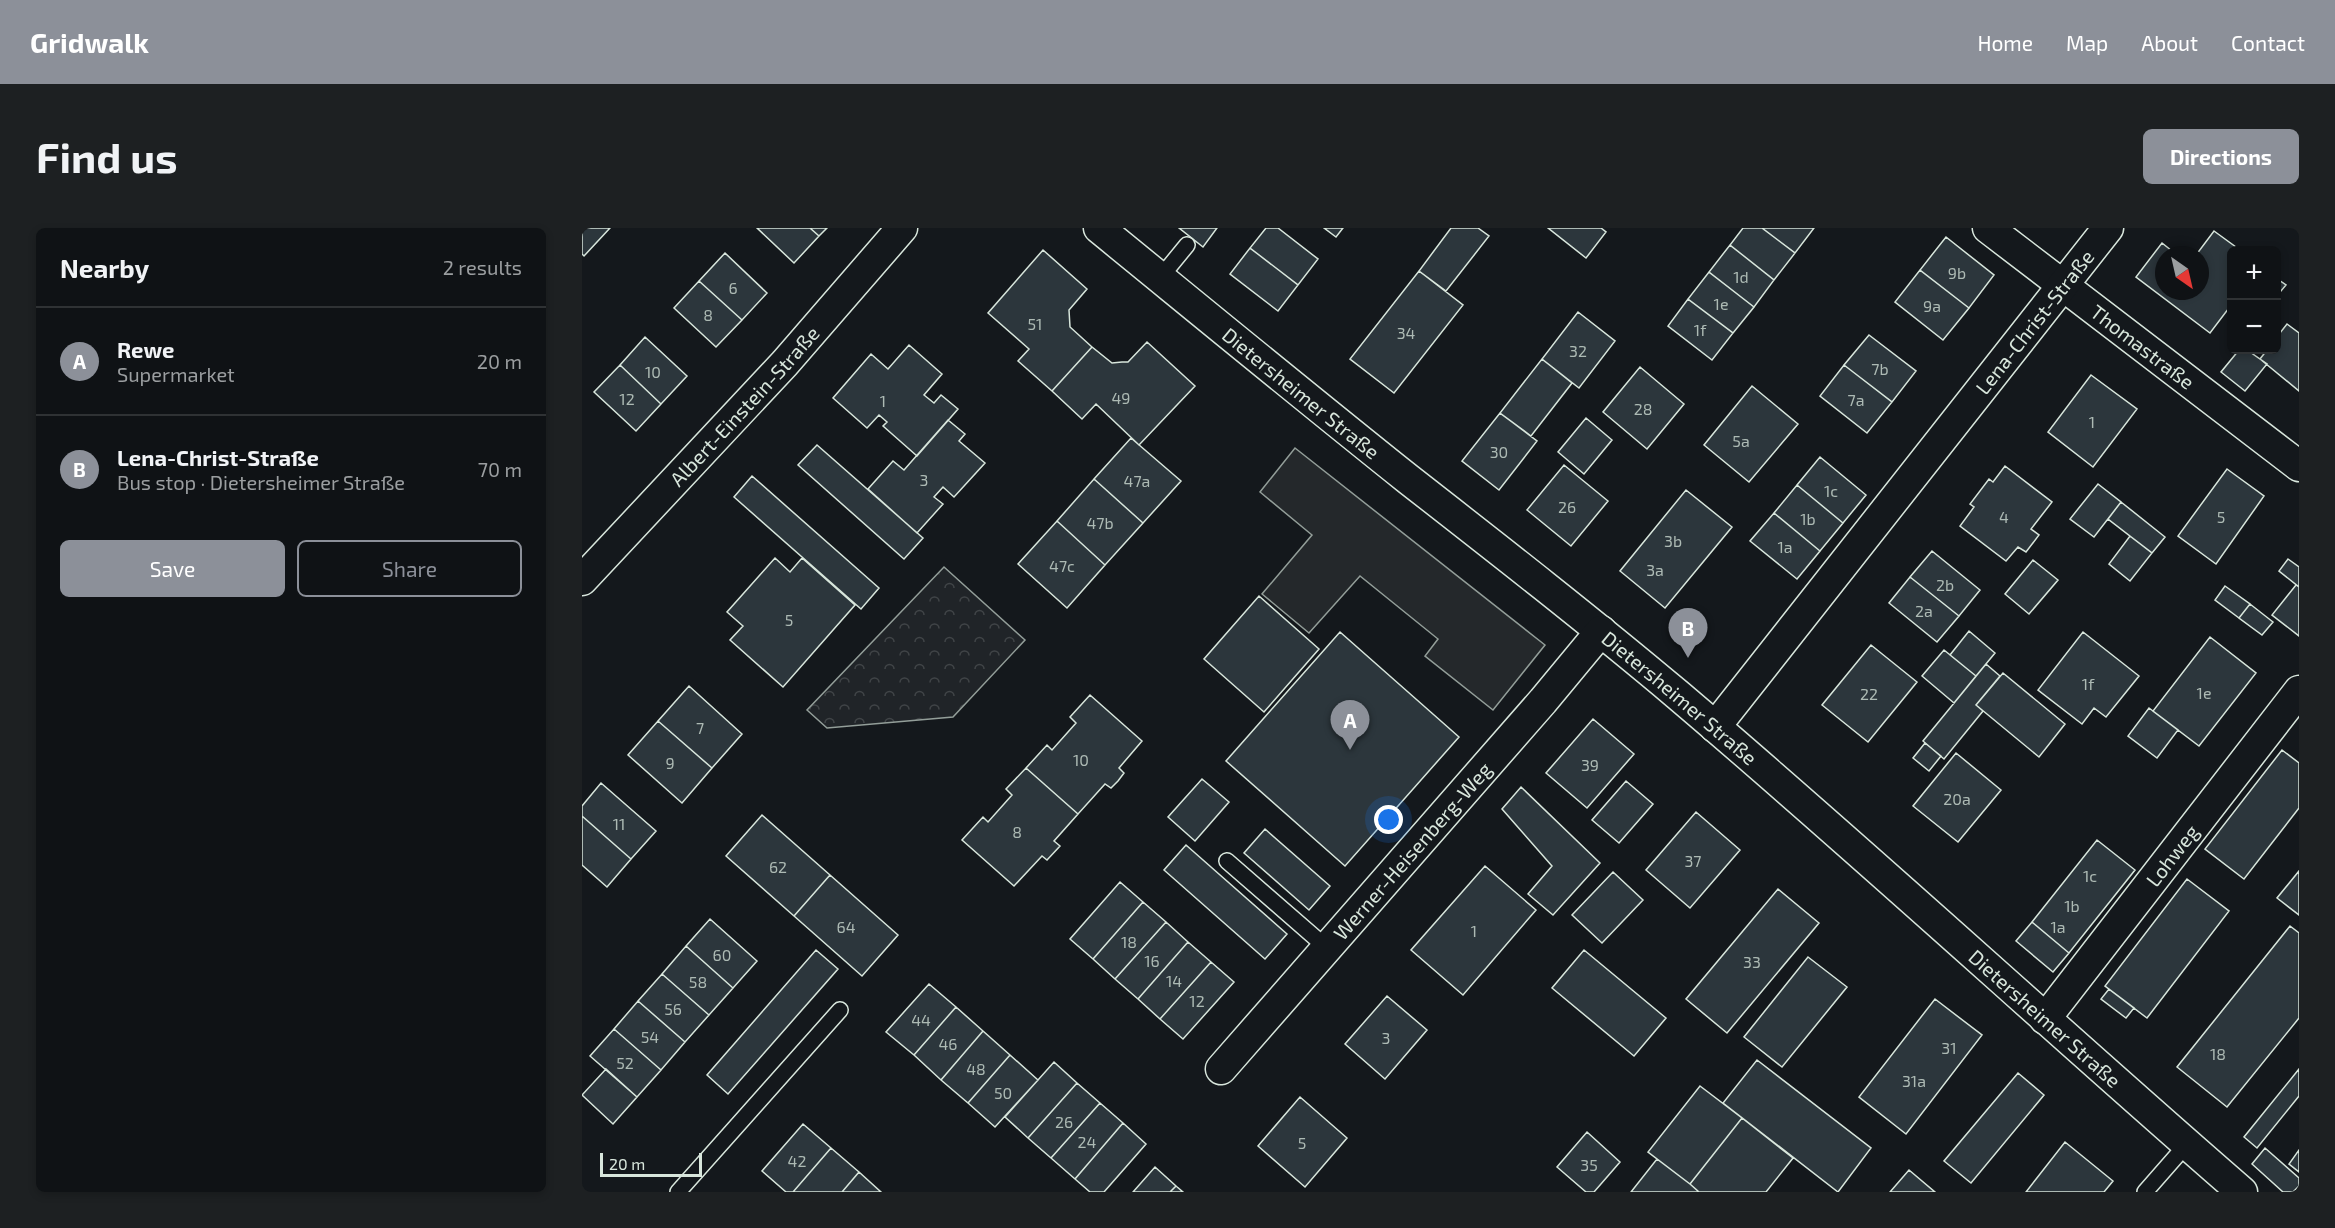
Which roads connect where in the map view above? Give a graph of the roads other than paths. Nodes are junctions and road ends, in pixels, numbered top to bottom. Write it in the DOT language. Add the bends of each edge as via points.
graph roads {
  1 [pos="902,228"];
  2 [pos="1099,228"];
  3 [pos="1988,228"];
  4 [pos="2108,228"];
  5 [pos="1187,245"];
  6 [pos="1160,278"];
  7 [pos="2064,286"];
  8 [pos="2299,466"];
  9 [pos="582,580"];
  10 [pos="1601,631"];
  11 [pos="2299,691"];
  12 [pos="1715,727"];
  13 [pos="1227,861"];
  14 [pos="1327,948"];
  15 [pos="840,1010"];
  16 [pos="2045,1019"];
  17 [pos="1221,1069"];
  18 [pos="2187,1144"];
  19 [pos="678,1192"];
  20 [pos="2145,1192"];
  21 [pos="2242,1192"];
  1 -- 9 [label="street, Albert-Einstein-Straße" via="785,363"];
  2 -- 6 [label="street, Dietersheimer Straße"];
  3 -- 7 [label="street, Thomastraße"];
  4 -- 7 [label="street, Lena-Christ-Straße"];
  5 -- 6 [label="lane"];
  6 -- 10 [label="street, Dietersheimer Straße"];
  7 -- 8 [label="street, Thomastraße"];
  7 -- 12 [label="street, Lena-Christ-Straße"];
  10 -- 12 [label="street, Dietersheimer Straße"];
  10 -- 14 [label="street, Werner-Heisenberg-Weg"];
  11 -- 16 [label="street, Lohweg"];
  12 -- 16 [label="street, Dietersheimer Straße" via="1852,844"];
  13 -- 14 [label="lane"];
  14 -- 17 [label="street, Werner-Heisenberg-Weg"];
  15 -- 19 [label="lane"];
  16 -- 18 [label="street, Dietersheimer Straße"];
  18 -- 20 [label="lane"];
  18 -- 21 [label="street, Dietersheimer Straße"];
}
